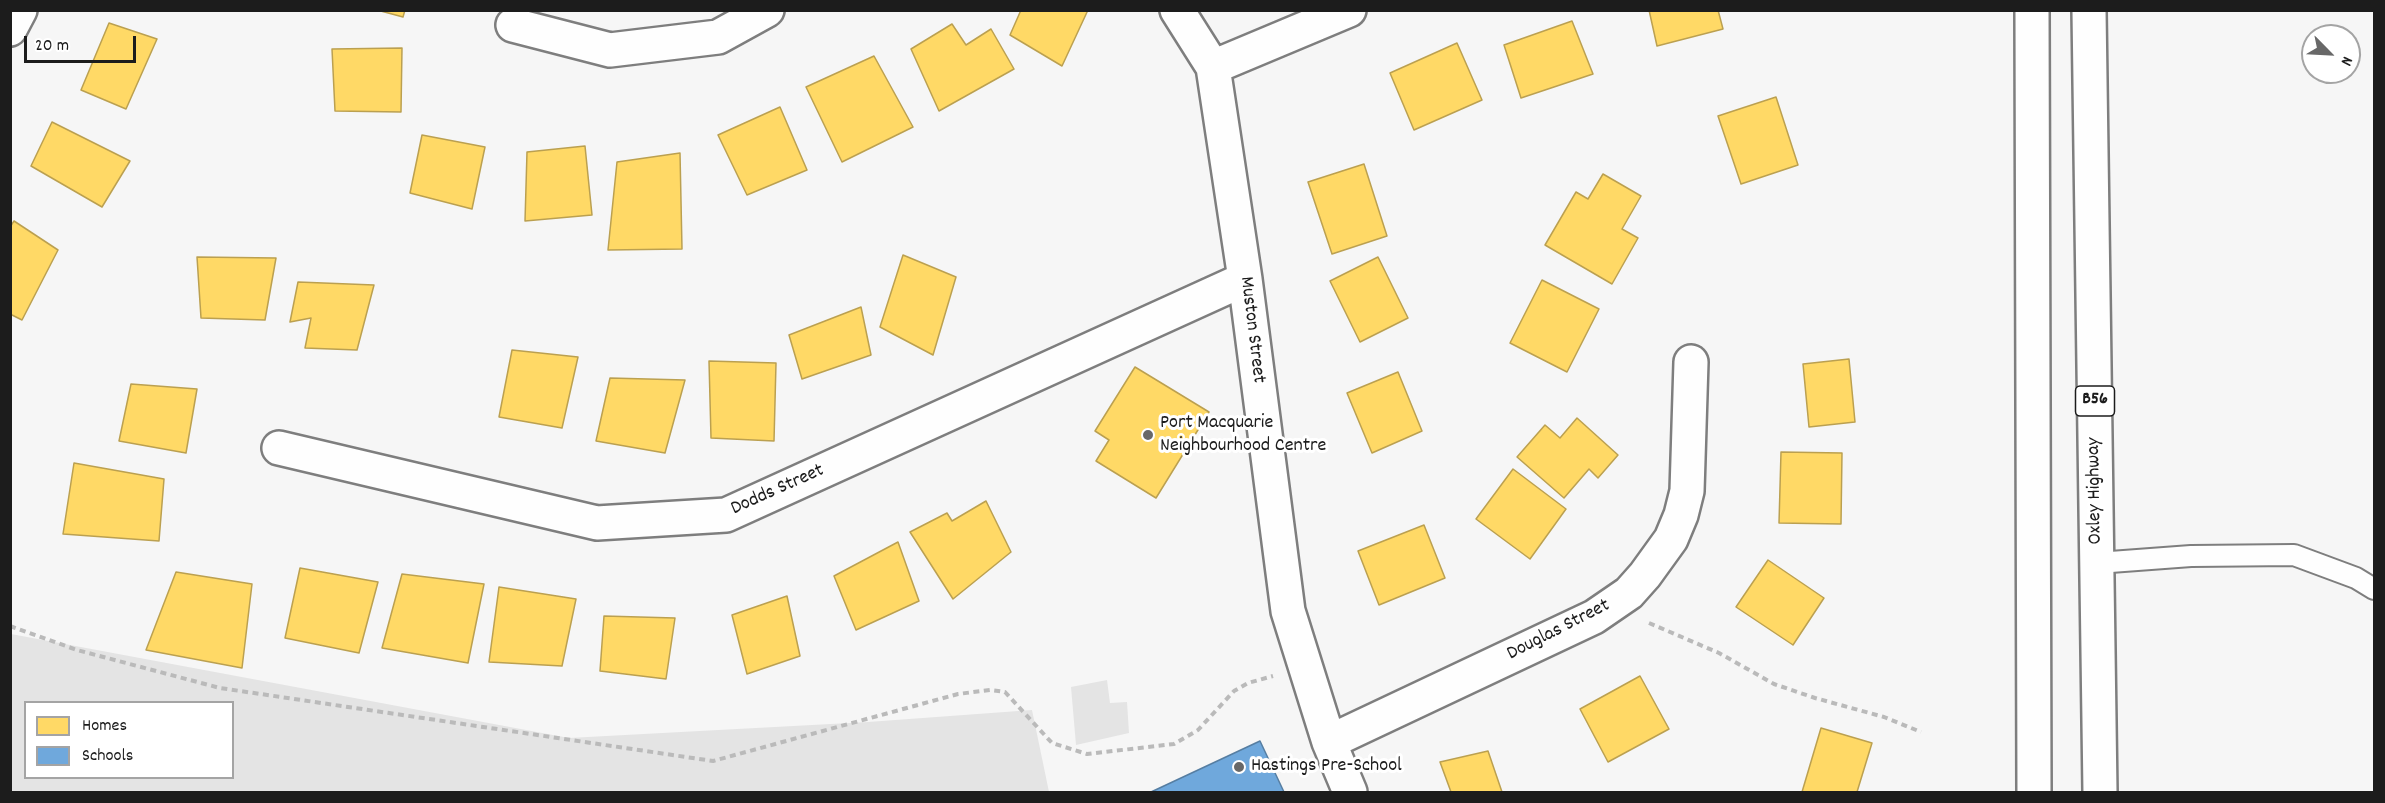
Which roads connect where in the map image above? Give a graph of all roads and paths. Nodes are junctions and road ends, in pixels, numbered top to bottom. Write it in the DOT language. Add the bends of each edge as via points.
graph roads {
  1 [pos="20,10"];
  2 [pos="766,10"];
  3 [pos="1178,10"];
  4 [pos="1348,10"];
  5 [pos="2032,10"];
  6 [pos="2089,10"];
  7 [pos="513,25"];
  8 [pos="10,29"];
  9 [pos="1213,67"];
  10 [pos="1245,279"];
  11 [pos="1691,362"];
  12 [pos="279,448"];
  13 [pos="2097,562"];
  14 [pos="2374,589"];
  15 [pos="1610,607"];
  16 [pos="10,626"];
  17 [pos="1305,667"];
  18 [pos="1921,732"];
  19 [pos="1329,742"];
  20 [pos="1350,792"];
  21 [pos="2034,792"];
  22 [pos="2100,792"];
  1 -- 8 [label="street"];
  2 -- 7 [label="street" via="718,37 610,50"];
  3 -- 9 [label="street, Muston Street"];
  4 -- 9 [label="street"];
  5 -- 21 [label="street"];
  6 -- 13 [label="street, Oxley Highway / B56"];
  9 -- 10 [label="street, Muston Street"];
  10 -- 12 [label="street, Dodds Street" via="726,515 597,523"];
  10 -- 17 [label="street, Muston Street" via="1288,611"];
  11 -- 15 [label="street, Douglas Street" via="1688,491 1681,515 1671,539 1645,575"];
  13 -- 14 [label="lane" via="2294,555 2356,578"];
  13 -- 22 [label="street, Oxley Highway / B56"];
  15 -- 18 [label="path" via="1719,653 1774,684"];
  15 -- 19 [label="street, Douglas Street"];
  16 -- 17 [label="path" via="77,650 220,688 712,761 958,693 990,690 1005,692 1052,743 1086,754 1174,744 1198,730 1234,690"];
  17 -- 19 [label="street, Muston Street"];
  19 -- 20 [label="street, Muston Street"];
}
